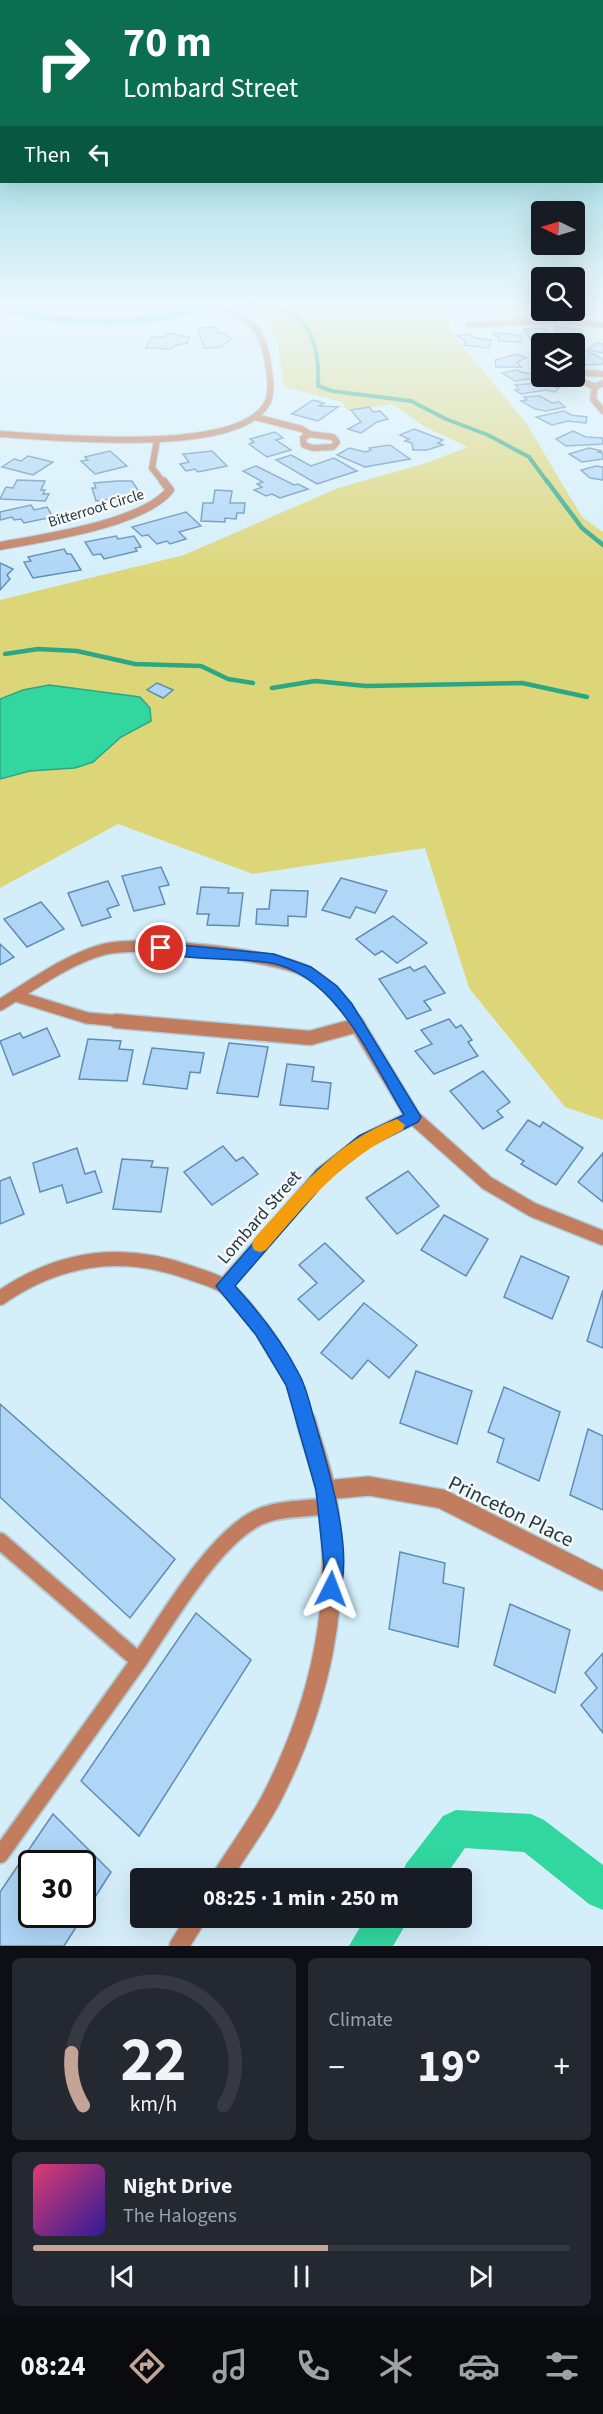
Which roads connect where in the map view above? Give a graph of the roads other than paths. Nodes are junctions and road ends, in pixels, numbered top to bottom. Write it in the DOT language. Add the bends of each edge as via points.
graph roads {
  1 [pos="270,395"];
  2 [pos="594,395"];
  3 [pos="603,411"];
  4 [pos="255,417"];
  5 [pos="0,434"];
  6 [pos="309,434"];
  7 [pos="157,440"];
  8 [pos="0,546"];
  9 [pos="16,996"];
  10 [pos="0,1005"];
  11 [pos="358,1025"];
  12 [pos="413,1117"];
  13 [pos="603,1238"];
  14 [pos="224,1286"];
  15 [pos="0,1298"];
  16 [pos="326,1498"];
  17 [pos="0,1540"];
  18 [pos="603,1581"];
  19 [pos="139,1661"];
  20 [pos="0,1855"];
  21 [pos="227,1868"];
  22 [pos="190,1928"];
  23 [pos="179,1946"];
  1 -- 4 [label="street" via="264,409"];
  2 -- 3 [label="street"];
  4 -- 6 [label="street"];
  4 -- 7 [label="street" via="230,430"];
  5 -- 7 [label="street"];
  7 -- 8 [label="street, Bitterroot Circle" via="152,468 170,490 164,501 125,517"];
  9 -- 10 [label="street"];
  9 -- 11 [label="street" via="87,1018 256,1035 310,1038"];
  9 -- 11 [label="street" via="75,960 106,949 138,945 274,959 306,971 332,990"];
  11 -- 12 [label="street"];
  12 -- 13 [label="street" via="487,1183 533,1210"];
  12 -- 14 [label="street, Lombard Street" via="365,1141 322,1174"];
  14 -- 15 [label="street" via="171,1266 115,1258 70,1263 26,1280"];
  14 -- 16 [label="street" via="262,1329 294,1382"];
  16 -- 18 [label="street, Princeton Place" via="369,1486 442,1499"];
  16 -- 19 [label="lane" via="256,1518 238,1530 219,1550"];
  16 -- 21 [label="street" via="334,1566 324,1658 303,1731 269,1802"];
  17 -- 19 [label="lane"];
  19 -- 20 [label="lane"];
  22 -- 23 [label="street"];
}
